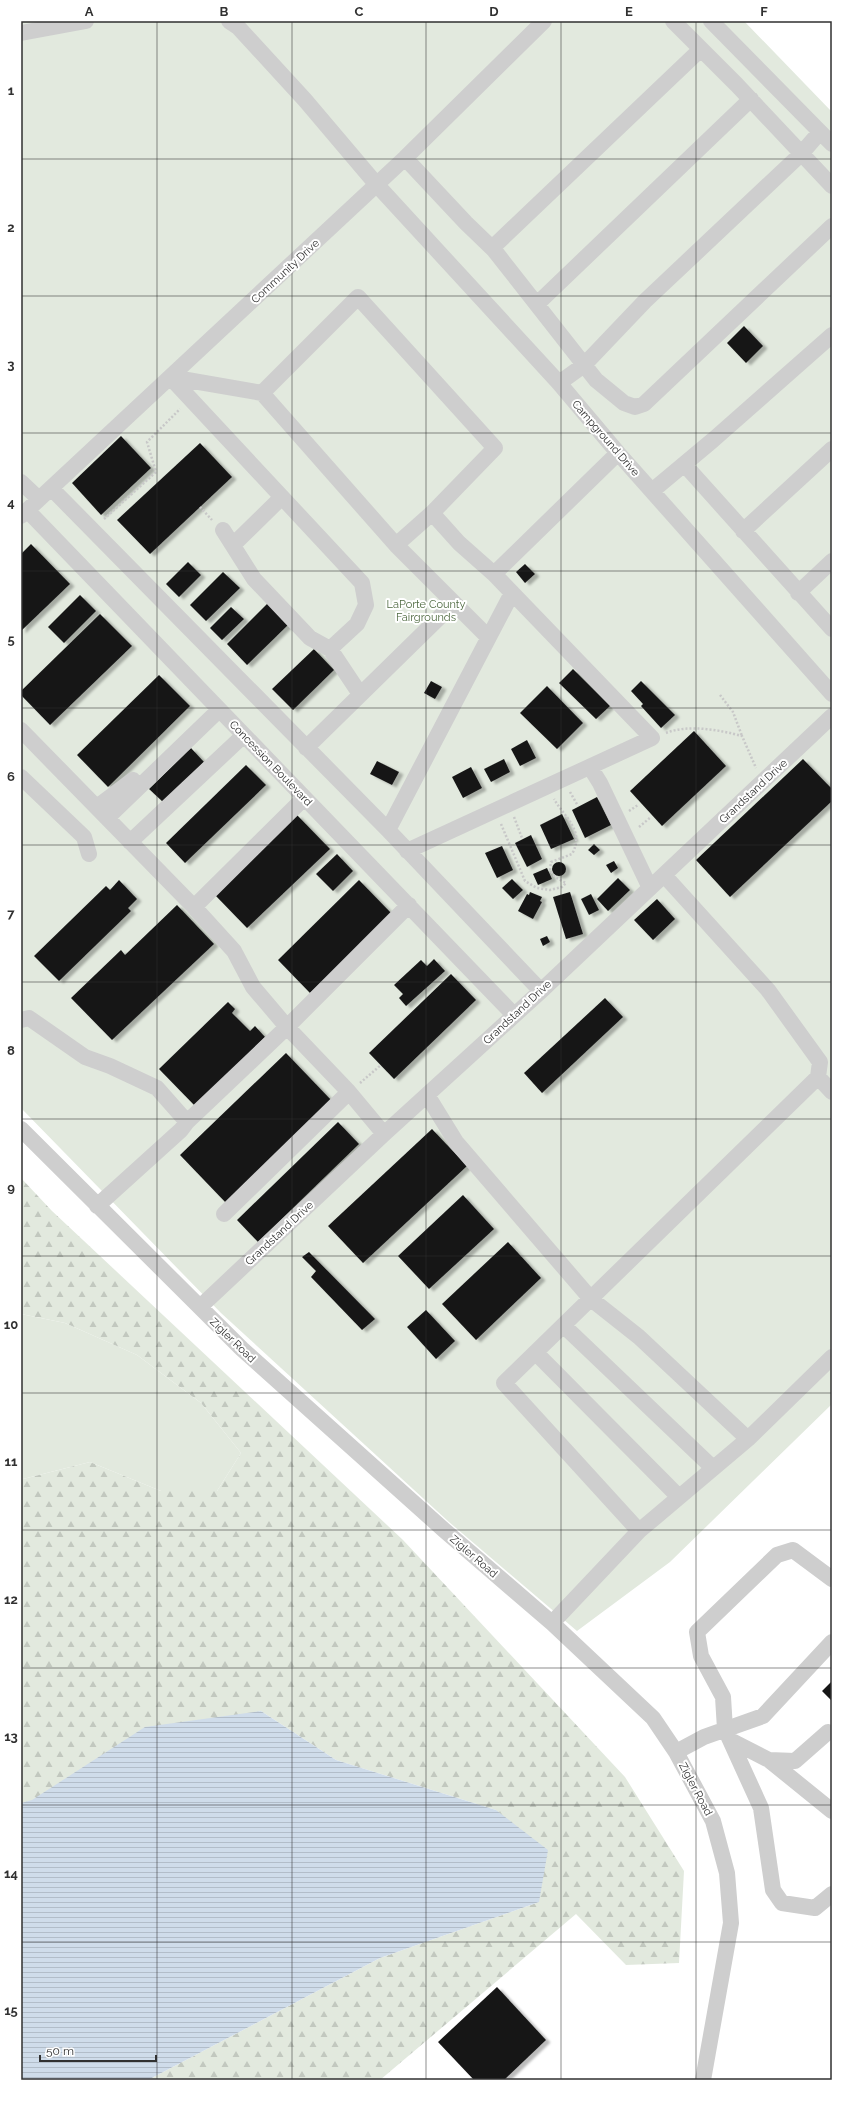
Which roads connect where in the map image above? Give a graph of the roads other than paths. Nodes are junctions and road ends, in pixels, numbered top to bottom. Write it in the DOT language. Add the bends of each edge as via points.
graph roads {
  1 [pos="86,21"];
  2 [pos="229,21"];
  3 [pos="544,21"];
  4 [pos="673,21"];
  5 [pos="711,21"];
  6 [pos="21,33"];
  7 [pos="701,49"];
  8 [pos="750,99"];
  9 [pos="820,132"];
  10 [pos="832,144"];
  11 [pos="801,154"];
  12 [pos="405,158"];
  13 [pos="377,184"];
  14 [pos="832,186"];
  15 [pos="832,226"];
  16 [pos="492,248"];
  17 [pos="537,304"];
  18 [pos="832,335"];
  19 [pos="584,365"];
  20 [pos="170,377"];
  21 [pos="559,383"];
  22 [pos="262,393"];
  23 [pos="832,449"];
  24 [pos="618,453"];
  25 [pos="684,464"];
  26 [pos="21,482"];
  27 [pos="652,491"];
  28 [pos="45,493"];
  29 [pos="282,497"];
  30 [pos="24,513"];
  31 [pos="432,513"];
  32 [pos="223,530"];
  33 [pos="743,531"];
  34 [pos="233,545"];
  35 [pos="396,545"];
  36 [pos="832,561"];
  37 [pos="494,574"];
  38 [pos="512,593"];
  39 [pos="798,593"];
  40 [pos="454,603"];
  41 [pos="832,629"];
  42 [pos="488,637"];
  43 [pos="330,649"];
  44 [pos="360,694"];
  45 [pos="832,694"];
  46 [pos="220,710"];
  47 [pos="832,716"];
  48 [pos="21,730"];
  49 [pos="244,735"];
  50 [pos="306,748"];
  51 [pos="590,767"];
  52 [pos="21,778"];
  53 [pos="304,798"];
  54 [pos="102,812"];
  55 [pos="388,830"];
  56 [pos="130,842"];
  57 [pos="407,851"];
  58 [pos="89,854"];
  59 [pos="664,875"];
  60 [pos="650,888"];
  61 [pos="409,905"];
  62 [pos="194,907"];
  63 [pos="541,991"];
  64 [pos="514,1015"];
  65 [pos="21,1020"];
  66 [pos="287,1027"];
  67 [pos="818,1077"];
  68 [pos="349,1092"];
  69 [pos="832,1092"];
  70 [pos="427,1095"];
  71 [pos="186,1122"];
  72 [pos="21,1128"];
  73 [pos="384,1134"];
  74 [pos="97,1206"];
  75 [pos="224,1214"];
  76 [pos="591,1299"];
  77 [pos="200,1307"];
  78 [pos="564,1326"];
  79 [pos="536,1353"];
  80 [pos="832,1357"];
  81 [pos="748,1439"];
  82 [pos="713,1468"];
  83 [pos="679,1496"];
  84 [pos="639,1531"];
  85 [pos="832,1579"];
  86 [pos="552,1623"];
  87 [pos="832,1642"];
  88 [pos="828,1732"];
  89 [pos="728,1735"];
  90 [pos="676,1752"];
  91 [pos="769,1760"];
  92 [pos="832,1811"];
  93 [pos="832,1894"];
  94 [pos="703,2080"];
  1 -- 6 [label="street"];
  2 -- 13 [label="street, Campground Drive" via="238,27 282,75"];
  3 -- 12 [label="street, Community Drive"];
  4 -- 7 [label="street"];
  5 -- 9 [label="street"];
  7 -- 8 [label="street"];
  7 -- 16 [label="street"];
  8 -- 11 [label="street"];
  8 -- 17 [label="street"];
  9 -- 10 [label="street"];
  9 -- 11 [label="street"];
  11 -- 14 [label="street"];
  11 -- 19 [label="street" via="646,301"];
  12 -- 13 [label="street, Community Drive"];
  12 -- 16 [label="street"];
  13 -- 20 [label="street, Community Drive"];
  13 -- 21 [label="street, Campground Drive"];
  15 -- 19 [label="street" via="644,404 635,407 624,403 596,380"];
  16 -- 17 [label="street"];
  17 -- 19 [label="street"];
  18 -- 25 [label="street"];
  19 -- 21 [label="street"];
  20 -- 22 [label="street"];
  20 -- 28 [label="street, Community Drive"];
  20 -- 29 [label="street"];
  21 -- 24 [label="street, Campground Drive"];
  22 -- 31 [label="street" via="358,296 495,448"];
  22 -- 35 [label="street"];
  23 -- 33 [label="street"];
  24 -- 27 [label="street, Campground Drive"];
  24 -- 37 [label="street"];
  25 -- 27 [label="street"];
  25 -- 33 [label="street"];
  26 -- 28 [label="street"];
  27 -- 45 [label="street, Campground Drive"];
  28 -- 30 [label="street, Community Drive"];
  28 -- 50 [label="street" via="92,530"];
  29 -- 34 [label="street"];
  29 -- 43 [label="street" via="362,583 366,606 357,624"];
  30 -- 46 [label="street, Concession Boulevard"];
  31 -- 35 [label="street"];
  31 -- 37 [label="street" via="459,543"];
  32 -- 34 [label="street"];
  33 -- 39 [label="street"];
  34 -- 43 [label="street" via="254,579 310,638"];
  35 -- 40 [label="street"];
  36 -- 39 [label="street"];
  37 -- 38 [label="street"];
  38 -- 42 [label="street"];
  38 -- 51 [label="street" via="652,738"];
  39 -- 41 [label="street"];
  40 -- 42 [label="street"];
  40 -- 44 [label="street"];
  42 -- 55 [label="street"];
  43 -- 44 [label="street"];
  44 -- 50 [label="street"];
  46 -- 49 [label="street, Concession Boulevard"];
  46 -- 54 [label="street" via="185,743"];
  47 -- 59 [label="street, Grandstand Drive"];
  48 -- 54 [label="street"];
  49 -- 53 [label="street, Concession Boulevard"];
  49 -- 56 [label="street"];
  50 -- 55 [label="street"];
  51 -- 57 [label="street"];
  51 -- 60 [label="street"];
  52 -- 58 [label="street" via="84,837"];
  53 -- 61 [label="street, Concession Boulevard"];
  53 -- 62 [label="street"];
  54 -- 56 [label="street"];
  55 -- 57 [label="street"];
  56 -- 62 [label="street"];
  57 -- 63 [label="street"];
  59 -- 60 [label="street, Grandstand Drive"];
  59 -- 67 [label="street" via="768,990 820,1062"];
  60 -- 63 [label="street, Grandstand Drive"];
  61 -- 64 [label="street, Concession Boulevard"];
  61 -- 66 [label="street"];
  62 -- 66 [label="street" via="234,951 253,987"];
  63 -- 64 [label="street, Grandstand Drive"];
  64 -- 70 [label="street, Grandstand Drive"];
  65 -- 71 [label="street" via="28,1018 85,1057 156,1088"];
  66 -- 68 [label="street"];
  66 -- 71 [label="street"];
  67 -- 69 [label="street"];
  67 -- 76 [label="street"];
  68 -- 73 [label="street"];
  68 -- 75 [label="street"];
  70 -- 73 [label="street, Grandstand Drive"];
  70 -- 76 [label="street" via="456,1142"];
  71 -- 74 [label="street" via="181,1130"];
  72 -- 74 [label="street, Zigler Road"];
  73 -- 77 [label="street, Grandstand Drive"];
  74 -- 77 [label="street, Zigler Road"];
  76 -- 78 [label="street"];
  76 -- 81 [label="street" via="639,1337"];
  77 -- 86 [label="street, Zigler Road" via="248,1355"];
  78 -- 79 [label="street"];
  78 -- 82 [label="street"];
  79 -- 83 [label="street"];
  79 -- 84 [label="street" via="504,1383"];
  80 -- 81 [label="street"];
  81 -- 82 [label="street"];
  82 -- 83 [label="street"];
  83 -- 84 [label="street"];
  84 -- 86 [label="street"];
  85 -- 89 [label="street" via="794,1550 777,1555 696,1632 701,1656 723,1697"];
  86 -- 90 [label="street, Zigler Road" via="653,1718"];
  87 -- 89 [label="street" via="763,1716"];
  88 -- 91 [label="street" via="795,1761"];
  89 -- 90 [label="street" via="704,1737"];
  89 -- 91 [label="street"];
  89 -- 93 [label="street" via="761,1808 773,1890 782,1903 815,1908"];
  90 -- 94 [label="street, Zigler Road" via="713,1821 728,1880 731,1923"];
  91 -- 92 [label="street"];
}
